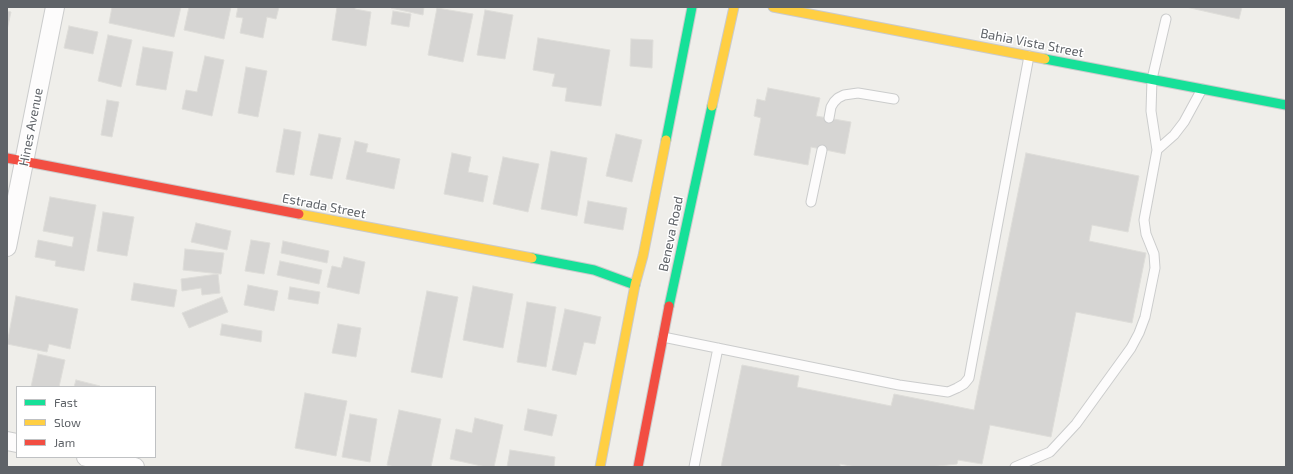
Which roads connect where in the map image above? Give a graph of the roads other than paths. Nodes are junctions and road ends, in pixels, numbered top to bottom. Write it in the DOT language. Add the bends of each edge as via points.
graph roads {
  1 [pos="55,7"];
  2 [pos="692,7"];
  3 [pos="734,7"];
  4 [pos="773,7"];
  5 [pos="1166,19"];
  6 [pos="1030,56"];
  7 [pos="1152,79"];
  8 [pos="1202,89"];
  9 [pos="894,99"];
  10 [pos="1286,105"];
  11 [pos="829,118"];
  12 [pos="822,150"];
  13 [pos="1158,150"];
  14 [pos="16,160"];
  15 [pos="811,202"];
  16 [pos="7,247"];
  17 [pos="635,285"];
  18 [pos="663,337"];
  19 [pos="718,348"];
  20 [pos="91,458"];
  21 [pos="134,467"];
  22 [pos="600,467"];
  23 [pos="638,467"];
  24 [pos="694,467"];
  25 [pos="1015,467"];
  1 -- 14 [label="street, Hines Avenue"];
  2 -- 17 [label="street, Beneva Road" via="643,256"];
  3 -- 18 [label="street, Beneva Road"];
  4 -- 6 [label="street, Bahia Vista Street" via="841,17"];
  5 -- 7 [label="lane"];
  6 -- 7 [label="street, Bahia Vista Street"];
  6 -- 19 [label="lane" via="969,378 964,384 948,392 934,391"];
  7 -- 8 [label="street, Bahia Vista Street"];
  7 -- 13 [label="lane" via="1151,111"];
  8 -- 10 [label="street, Bahia Vista Street"];
  8 -- 13 [label="lane" via="1184,122"];
  9 -- 11 [label="lane" via="858,94 844,95 834,102"];
  12 -- 15 [label="lane"];
  13 -- 25 [label="lane" via="1144,220 1146,234 1154,254 1155,268 1145,317 1139,333 1076,424 1050,452"];
  14 -- 16 [label="street, Hines Avenue"];
  14 -- 17 [label="street, Estrada Street" via="594,270"];
  17 -- 22 [label="street, Beneva Road"];
  18 -- 19 [label="lane"];
  18 -- 23 [label="street, Beneva Road"];
  19 -- 24 [label="lane"];
  20 -- 21 [label="street"];
}
